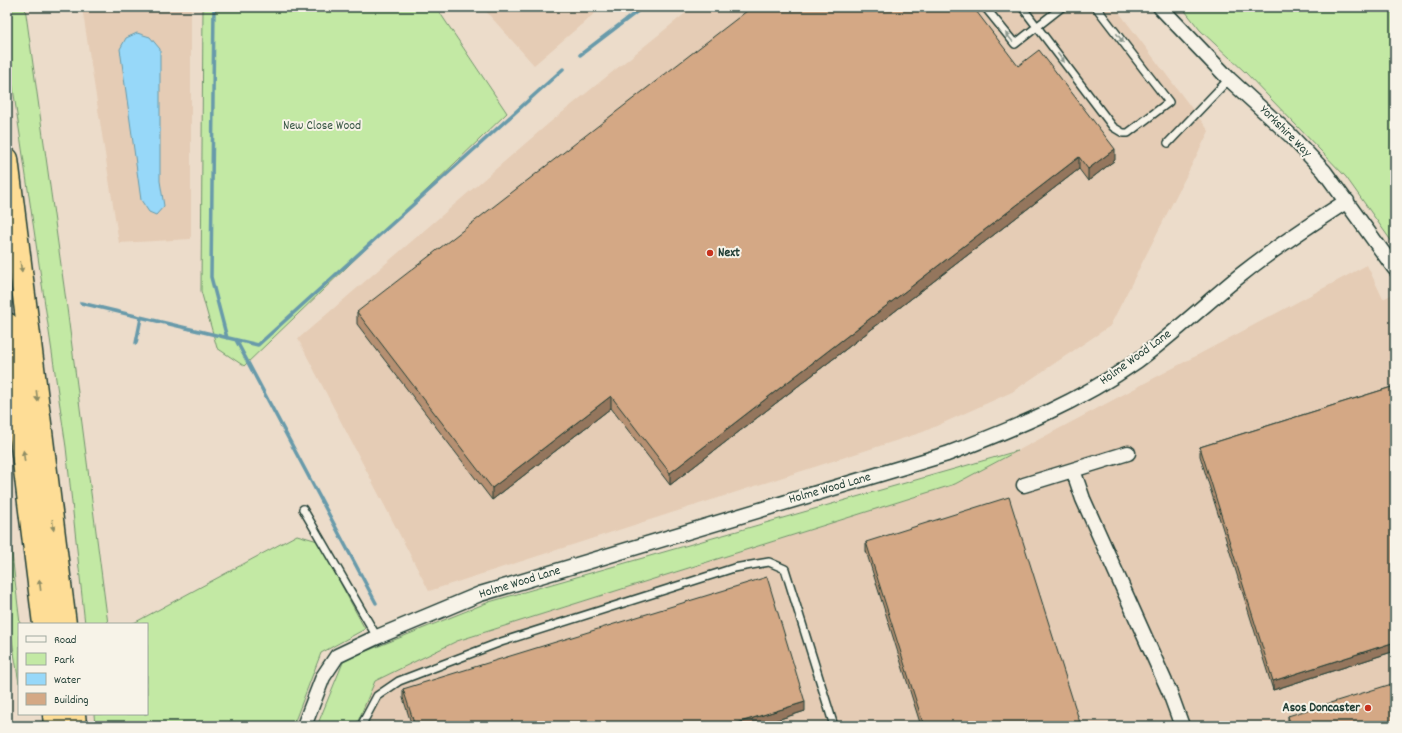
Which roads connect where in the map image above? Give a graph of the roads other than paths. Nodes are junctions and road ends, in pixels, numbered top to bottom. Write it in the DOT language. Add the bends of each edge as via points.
graph roads {
  1 [pos="986,7"];
  2 [pos="1022,7"];
  3 [pos="1062,7"];
  4 [pos="1096,7"];
  5 [pos="1160,7"];
  6 [pos="1037,27"];
  7 [pos="1229,79"];
  8 [pos="1168,143"];
  9 [pos="7,159"];
  10 [pos="1347,200"];
  11 [pos="1395,267"];
  12 [pos="7,324"];
  13 [pos="1128,453"];
  14 [pos="1073,470"];
  15 [pos="1024,485"];
  16 [pos="304,509"];
  17 [pos="44,623"];
  18 [pos="65,623"];
  19 [pos="377,637"];
  20 [pos="54,715"];
  21 [pos="74,715"];
  22 [pos="55,726"];
  23 [pos="76,726"];
  24 [pos="304,726"];
  25 [pos="361,726"];
  26 [pos="834,726"];
  27 [pos="1182,726"];
  6 -- 1 [label="lane, one-way" via="1015,44"];
  2 -- 6 [label="lane"];
  3 -- 6 [label="lane"];
  4 -- 6 [label="lane" via="1169,102 1128,133 1118,131"];
  5 -- 7 [label="street, Yorkshire Way"];
  7 -- 8 [label="lane"];
  7 -- 10 [label="street, Yorkshire Way" via="1290,135"];
  9 -- 18 [label="highway, one-way"];
  10 -- 11 [label="street, Yorkshire Way"];
  10 -- 19 [label="street, Holme Wood Lane" via="1280,244 1138,360 1096,388 1020,426 947,454 480,594"];
  17 -- 12 [label="highway, one-way"];
  13 -- 14 [label="street"];
  14 -- 15 [label="street"];
  14 -- 27 [label="street" via="1083,499 1170,693"];
  16 -- 19 [label="lane"];
  19 -- 24 [label="street, Holme Wood Lane" via="337,656 323,677"];
  20 -- 22 [label="highway"];
  21 -- 23 [label="highway"];
  25 -- 26 [label="lane" via="377,696 399,681 501,642 600,609 734,568 769,562 784,569"];
}
